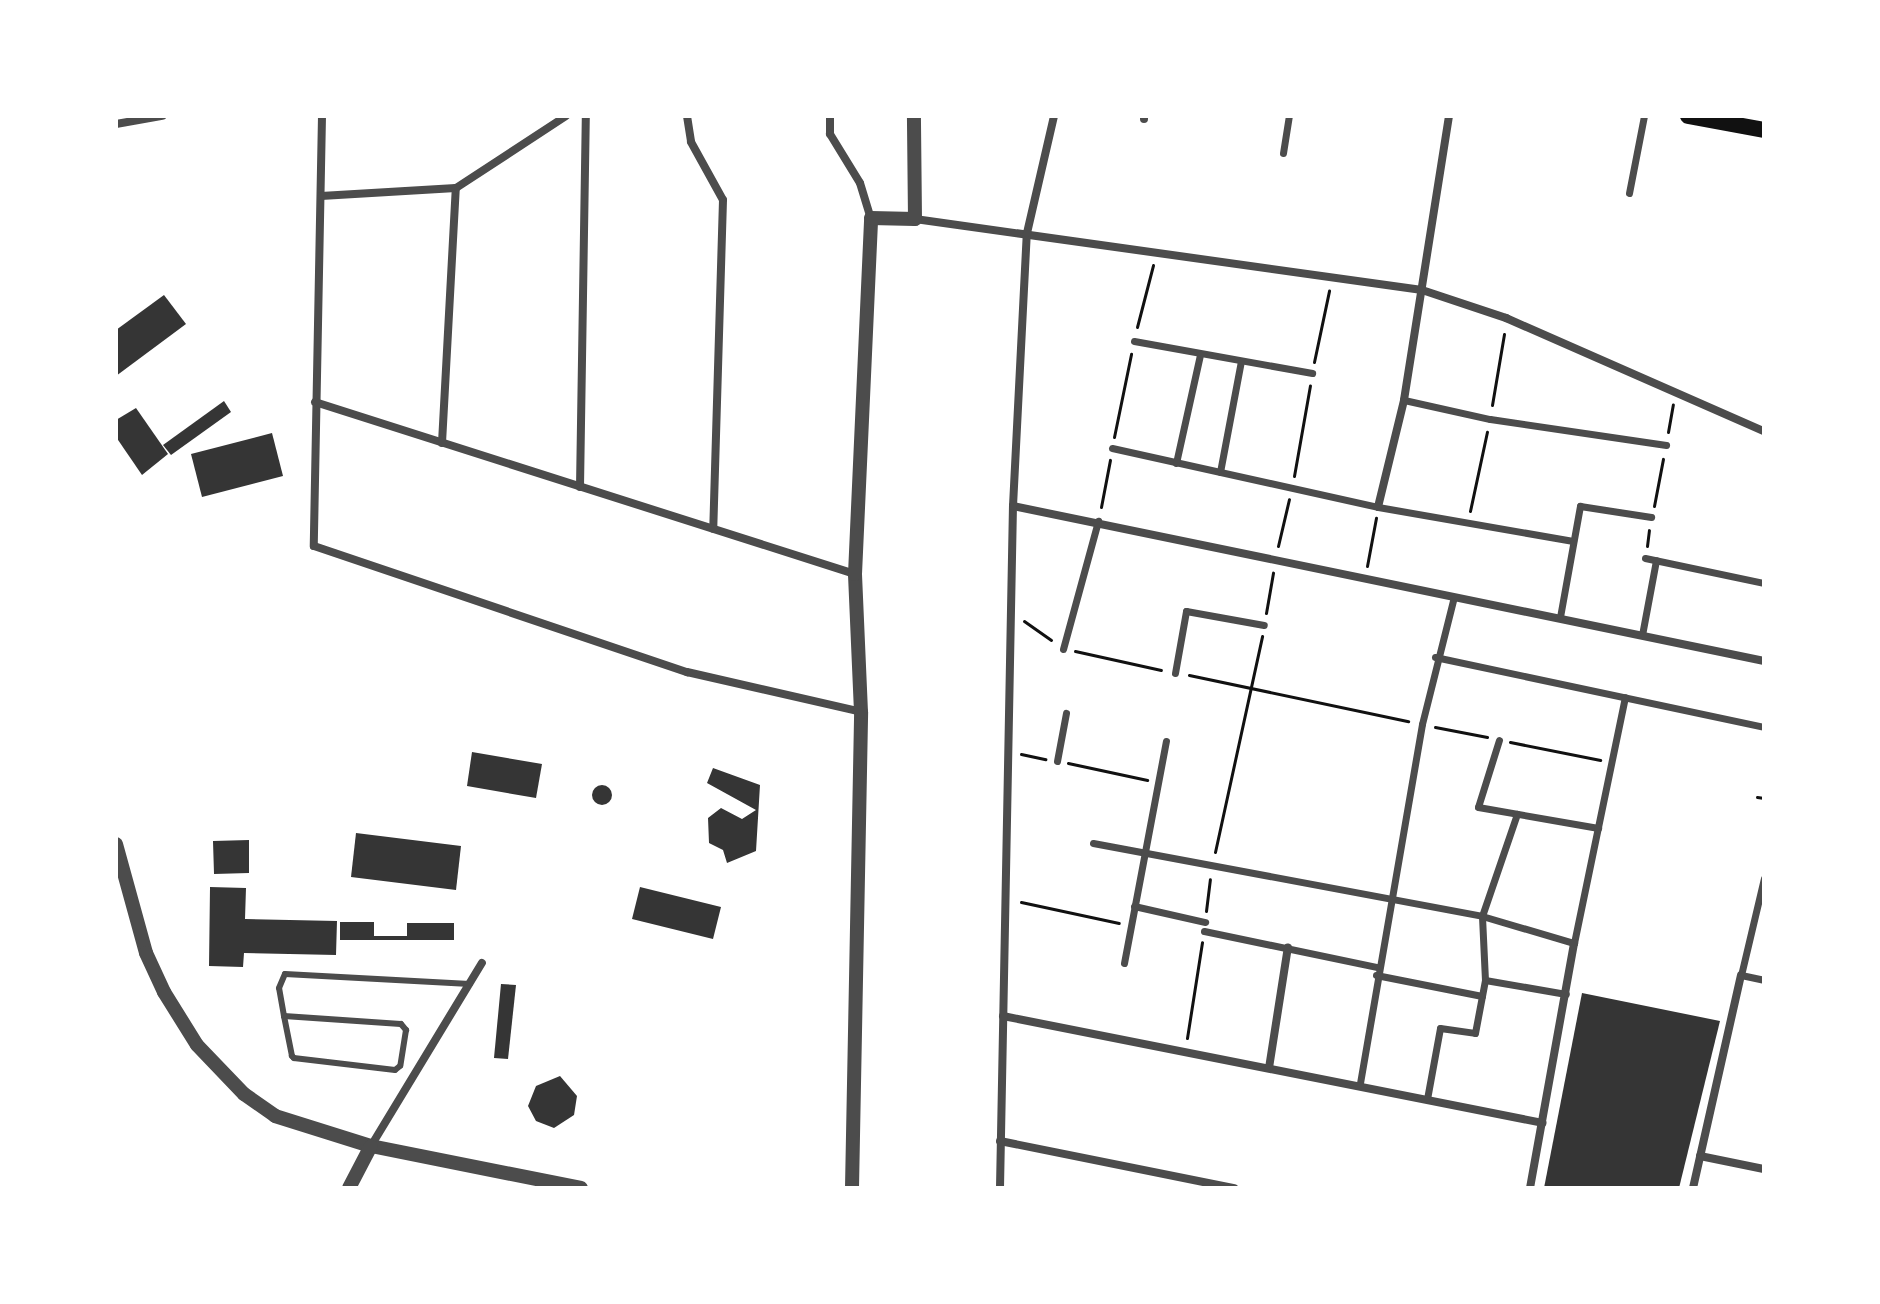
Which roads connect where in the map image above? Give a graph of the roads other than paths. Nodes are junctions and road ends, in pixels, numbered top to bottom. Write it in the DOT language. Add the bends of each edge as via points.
graph roads {
  1 [pos="162,116"];
  2 [pos="322,116"];
  3 [pos="566,116"];
  4 [pos="586,116"];
  5 [pos="687,116"];
  6 [pos="830,116"];
  7 [pos="914,116"];
  8 [pos="1054,116"];
  9 [pos="1289,116"];
  10 [pos="1449,116"];
  11 [pos="1644,116"];
  12 [pos="1688,116"];
  13 [pos="116,124"];
  14 [pos="1764,130"];
  15 [pos="1283,153"];
  16 [pos="456,188"];
  17 [pos="1629,193"];
  18 [pos="321,196"];
  19 [pos="871,218"];
  20 [pos="915,219"];
  21 [pos="1027,233"];
  22 [pos="1422,290"];
  23 [pos="1134,341"];
  24 [pos="1200,355"];
  25 [pos="1241,361"];
  26 [pos="1312,373"];
  27 [pos="1404,400"];
  28 [pos="315,402"];
  29 [pos="1764,431"];
  30 [pos="442,443"];
  31 [pos="1666,445"];
  32 [pos="1112,448"];
  33 [pos="1176,463"];
  34 [pos="1220,472"];
  35 [pos="580,487"];
  36 [pos="1013,506"];
  37 [pos="1378,507"];
  38 [pos="1651,517"];
  39 [pos="1098,521"];
  40 [pos="713,529"];
  41 [pos="1573,541"];
  42 [pos="1645,558"];
  43 [pos="1656,560"];
  44 [pos="855,574"];
  45 [pos="1764,583"];
  46 [pos="1454,597"];
  47 [pos="1560,617"];
  48 [pos="1264,625"];
  49 [pos="1642,635"];
  50 [pos="1063,649"];
  51 [pos="1435,657"];
  52 [pos="1764,661"];
  53 [pos="1175,673"];
  54 [pos="1625,697"];
  55 [pos="861,712"];
  56 [pos="1066,713"];
  57 [pos="1764,727"];
  58 [pos="1499,740"];
  59 [pos="1166,741"];
  60 [pos="1057,761"];
  61 [pos="1517,814"];
  62 [pos="1598,828"];
  63 [pos="1093,843"];
  64 [pos="116,844"];
  65 [pos="1143,853"];
  66 [pos="1764,881"];
  67 [pos="1389,901"];
  68 [pos="1134,906"];
  69 [pos="1482,916"];
  70 [pos="1574,943"];
  71 [pos="1288,947"];
  72 [pos="482,963"];
  73 [pos="1124,963"];
  74 [pos="1377,971"];
  75 [pos="1741,975"];
  76 [pos="1485,980"];
  77 [pos="1764,980"];
  78 [pos="470,984"];
  79 [pos="1566,994"];
  80 [pos="1482,996"];
  81 [pos="284,1016"];
  82 [pos="1003,1016"];
  83 [pos="1269,1068"];
  84 [pos="1360,1083"];
  85 [pos="1427,1099"];
  86 [pos="1543,1123"];
  87 [pos="1000,1141"];
  88 [pos="371,1146"];
  89 [pos="1700,1156"];
  90 [pos="1764,1169"];
  91 [pos="349,1188"];
  92 [pos="581,1188"];
  93 [pos="852,1188"];
  94 [pos="1000,1188"];
  95 [pos="1234,1188"];
  96 [pos="1530,1188"];
  97 [pos="1693,1188"];
  1 -- 13 [label="street"];
  2 -- 18 [label="street"];
  3 -- 16 [label="street"];
  4 -- 35 [label="street"];
  5 -- 40 [label="street" via="691,142 723,200"];
  6 -- 19 [label="street" via="830,134 860,183"];
  7 -- 20 [label="street"];
  8 -- 21 [label="street"];
  9 -- 15 [label="street"];
  10 -- 22 [label="street"];
  11 -- 17 [label="street"];
  12 -- 14 [label="main road"];
  16 -- 18 [label="street"];
  16 -- 30 [label="street"];
  18 -- 28 [label="street"];
  19 -- 20 [label="street"];
  19 -- 44 [label="street"];
  20 -- 21 [label="street"];
  21 -- 22 [label="street"];
  21 -- 36 [label="street"];
  22 -- 27 [label="street"];
  22 -- 29 [label="street" via="1506,318"];
  23 -- 24 [label="street"];
  24 -- 25 [label="street"];
  24 -- 33 [label="street"];
  25 -- 26 [label="street"];
  25 -- 34 [label="street"];
  27 -- 31 [label="street" via="1490,419"];
  27 -- 37 [label="street"];
  28 -- 30 [label="street"];
  28 -- 55 [label="street" via="311,539 316,548 687,672"];
  30 -- 35 [label="street"];
  32 -- 33 [label="street"];
  33 -- 34 [label="street"];
  34 -- 37 [label="street"];
  35 -- 40 [label="street"];
  36 -- 39 [label="street"];
  36 -- 82 [label="street"];
  37 -- 41 [label="street"];
  38 -- 41 [label="street" via="1580,506"];
  39 -- 46 [label="street"];
  39 -- 50 [label="street"];
  40 -- 44 [label="street"];
  41 -- 47 [label="street"];
  42 -- 43 [label="street"];
  43 -- 45 [label="street"];
  43 -- 49 [label="street"];
  44 -- 55 [label="street"];
  46 -- 47 [label="street"];
  46 -- 51 [label="street"];
  47 -- 49 [label="street"];
  48 -- 53 [label="street" via="1186,611"];
  49 -- 52 [label="street"];
  51 -- 54 [label="street"];
  51 -- 67 [label="street"];
  54 -- 57 [label="street"];
  54 -- 62 [label="street"];
  55 -- 93 [label="street"];
  56 -- 60 [label="street"];
  58 -- 61 [label="street" via="1478,807"];
  59 -- 65 [label="street"];
  61 -- 62 [label="street"];
  61 -- 69 [label="street"];
  62 -- 70 [label="street"];
  63 -- 65 [label="street"];
  64 -- 88 [label="street" via="146,953 197,1045 244,1094 275,1116"];
  65 -- 67 [label="street"];
  65 -- 68 [label="street"];
  66 -- 75 [label="street"];
  67 -- 69 [label="street"];
  67 -- 74 [label="street"];
  68 -- 71 [label="street"];
  68 -- 73 [label="street"];
  69 -- 70 [label="street"];
  69 -- 76 [label="street"];
  70 -- 79 [label="street"];
  71 -- 74 [label="street"];
  71 -- 83 [label="street"];
  72 -- 78 [label="street"];
  74 -- 80 [label="street"];
  74 -- 84 [label="street"];
  75 -- 77 [label="street"];
  75 -- 89 [label="street"];
  76 -- 79 [label="street"];
  76 -- 80 [label="street"];
  78 -- 81 [label="lane" via="290,972 279,988"];
  78 -- 88 [label="street"];
  79 -- 86 [label="street"];
  80 -- 85 [label="street" via="1475,1033 1440,1028"];
  81 -- 81 [label="lane" via="401,1024 406,1030 400,1066 294,1058"];
  82 -- 83 [label="street"];
  82 -- 87 [label="street"];
  83 -- 84 [label="street"];
  84 -- 85 [label="street"];
  85 -- 86 [label="street"];
  86 -- 96 [label="street"];
  87 -- 94 [label="street"];
  87 -- 95 [label="street"];
  88 -- 91 [label="street"];
  88 -- 92 [label="street"];
  89 -- 90 [label="street"];
  89 -- 97 [label="street"];
}
